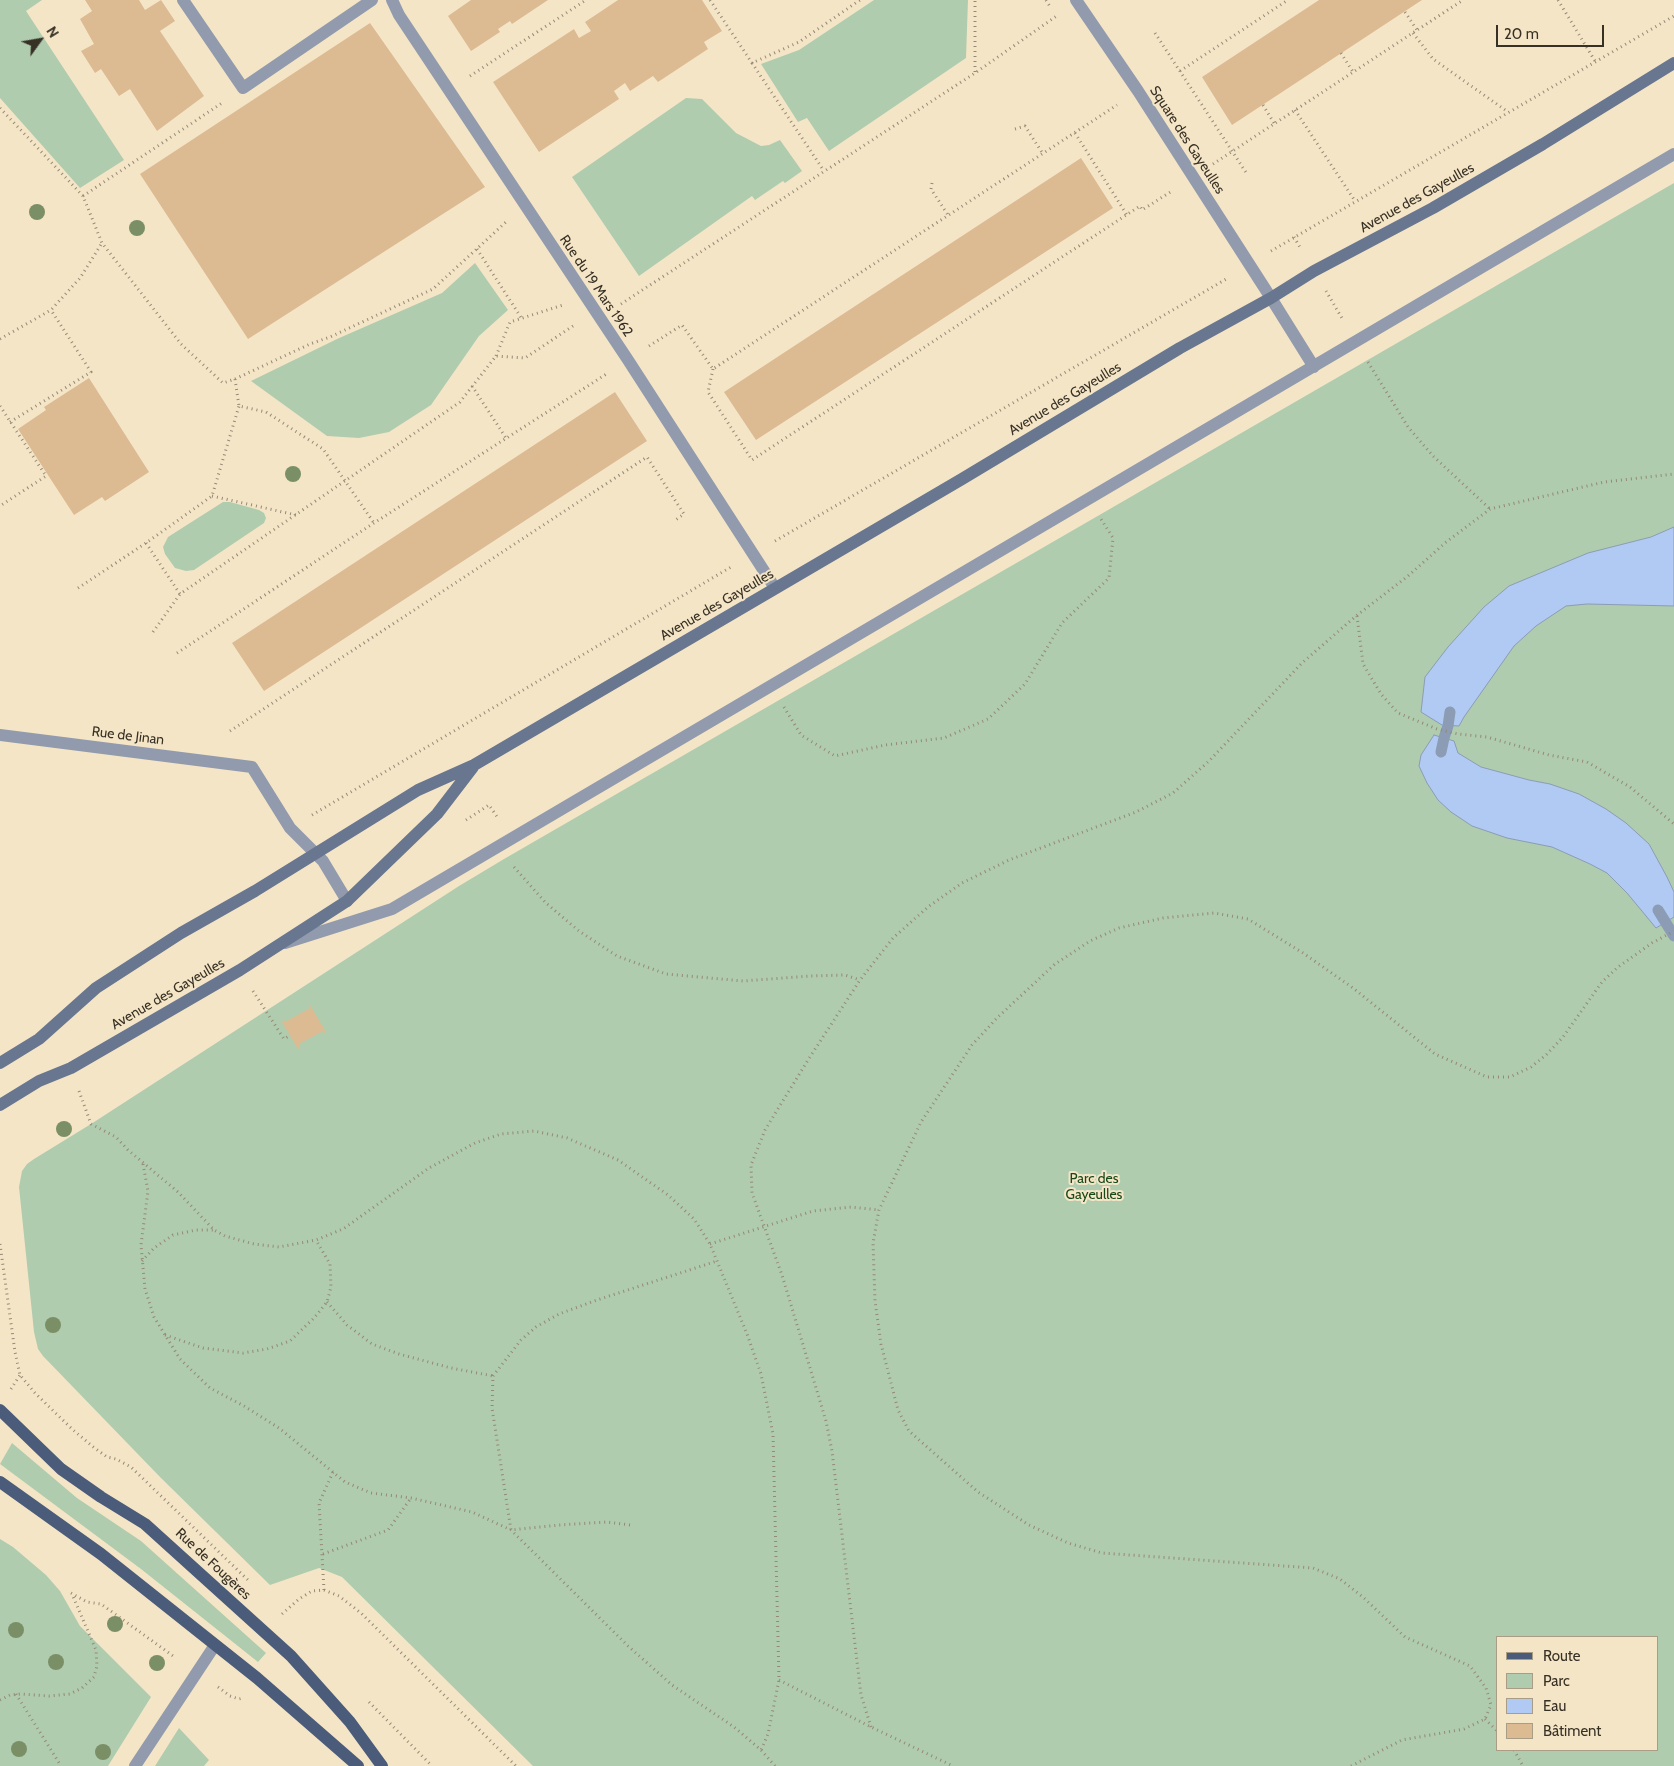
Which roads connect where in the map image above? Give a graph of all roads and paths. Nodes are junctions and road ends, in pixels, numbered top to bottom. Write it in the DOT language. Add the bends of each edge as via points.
graph roads {
  1 [pos="183,0"];
  2 [pos="372,0"];
  3 [pos="392,0"];
  4 [pos="586,0"];
  5 [pos="710,0"];
  6 [pos="860,0"];
  7 [pos="975,0"];
  8 [pos="1288,0"];
  9 [pos="1463,0"];
  10 [pos="1558,0"];
  11 [pos="1076,1"];
  12 [pos="1405,12"];
  13 [pos="1674,16"];
  14 [pos="1155,32"];
  15 [pos="1415,32"];
  16 [pos="1341,53"];
  17 [pos="1596,61"];
  18 [pos="752,63"];
  19 [pos="1674,64"];
  20 [pos="1180,72"];
  21 [pos="1353,72"];
  22 [pos="975,73"];
  23 [pos="243,88"];
  24 [pos="449,90"];
  25 [pos="1138,91"];
  26 [pos="1263,105"];
  27 [pos="0,108"];
  28 [pos="1295,110"];
  29 [pos="1508,112"];
  30 [pos="1274,123"];
  31 [pos="1015,129"];
  32 [pos="1075,133"];
  33 [pos="1232,151"];
  34 [pos="1043,154"];
  35 [pos="1674,154"];
  36 [pos="824,171"];
  37 [pos="1247,174"];
  38 [pos="1193,177"];
  39 [pos="932,184"];
  40 [pos="83,196"];
  41 [pos="1355,201"];
  42 [pos="525,205"];
  43 [pos="948,216"];
  44 [pos="1127,216"];
  45 [pos="1294,237"];
  46 [pos="102,243"];
  47 [pos="477,249"];
  48 [pos="1250,266"];
  49 [pos="1314,271"];
  50 [pos="586,297"];
  51 [pos="1271,298"];
  52 [pos="51,310"];
  53 [pos="598,315"];
  54 [pos="522,318"];
  55 [pos="0,338"];
  56 [pos="1356,341"];
  57 [pos="496,356"];
  58 [pos="628,360"];
  59 [pos="1314,367"];
  60 [pos="713,369"];
  61 [pos="235,379"];
  62 [pos="472,386"];
  63 [pos="0,406"];
  64 [pos="239,406"];
  65 [pos="10,422"];
  66 [pos="506,438"];
  67 [pos="1674,474"];
  68 [pos="346,481"];
  69 [pos="212,496"];
  70 [pos="1089,499"];
  71 [pos="0,506"];
  72 [pos="1490,508"];
  73 [pos="296,516"];
  74 [pos="674,521"];
  75 [pos="374,522"];
  76 [pos="146,543"];
  77 [pos="754,554"];
  78 [pos="78,588"];
  79 [pos="776,588"];
  80 [pos="180,594"];
  81 [pos="1356,616"];
  82 [pos="153,632"];
  83 [pos="177,653"];
  84 [pos="771,686"];
  85 [pos="230,731"];
  86 [pos="0,735"];
  87 [pos="474,765"];
  88 [pos="1674,824"];
  89 [pos="290,828"];
  90 [pos="500,846"];
  91 [pos="315,854"];
  92 [pos="347,901"];
  93 [pos="1674,931"];
  94 [pos="280,945"];
  95 [pos="240,970"];
  96 [pos="860,980"];
  97 [pos="289,1036"];
  98 [pos="0,1063"];
  99 [pos="71,1068"];
  100 [pos="0,1104"];
  101 [pos="143,1163"];
  102 [pos="878,1210"];
  103 [pos="764,1226"];
  104 [pos="214,1230"];
  105 [pos="316,1240"];
  106 [pos="0,1244"];
  107 [pos="710,1244"];
  108 [pos="717,1261"];
  109 [pos="142,1262"];
  110 [pos="327,1302"];
  111 [pos="165,1335"];
  112 [pos="493,1376"];
  113 [pos="0,1410"];
  114 [pos="333,1472"];
  115 [pos="4,1485"];
  116 [pos="411,1498"];
  117 [pos="630,1525"];
  118 [pos="511,1530"];
  119 [pos="322,1554"];
  120 [pos="255,1586"];
  121 [pos="324,1590"];
  122 [pos="275,1607"];
  123 [pos="215,1645"];
  124 [pos="197,1672"];
  125 [pos="257,1678"];
  126 [pos="779,1680"];
  127 [pos="16,1694"];
  128 [pos="0,1700"];
  129 [pos="1485,1719"];
  130 [pos="871,1727"];
  131 [pos="1496,1730"];
  132 [pos="762,1750"];
  133 [pos="1515,1751"];
  134 [pos="61,1766"];
  135 [pos="135,1766"];
  136 [pos="358,1766"];
  137 [pos="382,1766"];
  138 [pos="516,1766"];
  139 [pos="775,1766"];
  140 [pos="953,1766"];
  141 [pos="1351,1766"];
  142 [pos="1523,1766"];
  1 -- 23 [label="street"];
  2 -- 23 [label="street"];
  3 -- 24 [label="street, Rue du 19 Mars 1962"];
  4 -- 24 [label="path"];
  5 -- 18 [label="path"];
  6 -- 18 [label="path" via="799,42"];
  7 -- 22 [label="path"];
  8 -- 20 [label="path"];
  9 -- 15 [label="path"];
  10 -- 17 [label="path"];
  11 -- 22 [label="path"];
  11 -- 25 [label="street, Square des Gayeulles"];
  12 -- 15 [label="path"];
  13 -- 17 [label="path"];
  14 -- 20 [label="path"];
  15 -- 21 [label="path"];
  15 -- 29 [label="path" via="1433,59"];
  16 -- 21 [label="path"];
  17 -- 29 [label="path"];
  18 -- 36 [label="path"];
  19 -- 49 [label="street, Avenue des Gayeulles" via="1543,144"];
  20 -- 33 [label="path"];
  21 -- 28 [label="path"];
  22 -- 36 [label="path"];
  23 -- 40 [label="path"];
  24 -- 42 [label="street, Rue du 19 Mars 1962"];
  25 -- 32 [label="path"];
  25 -- 38 [label="street, Square des Gayeulles"];
  26 -- 30 [label="path"];
  27 -- 40 [label="path"];
  28 -- 30 [label="path"];
  28 -- 41 [label="path"];
  29 -- 41 [label="path"];
  30 -- 33 [label="path"];
  31 -- 34 [label="path" via="1025,126"];
  32 -- 34 [label="path"];
  32 -- 44 [label="path"];
  33 -- 37 [label="path"];
  34 -- 43 [label="path"];
  35 -- 56 [label="street"];
  36 -- 53 [label="path"];
  38 -- 44 [label="path"];
  38 -- 48 [label="street, Square des Gayeulles"];
  39 -- 43 [label="path" via="931,189"];
  40 -- 46 [label="path"];
  41 -- 45 [label="path"];
  42 -- 47 [label="path"];
  42 -- 50 [label="street, Rue du 19 Mars 1962"];
  43 -- 60 [label="path"];
  44 -- 60 [label="path" via="752,460 708,392"];
  45 -- 48 [label="path"];
  45 -- 49 [label="path"];
  46 -- 52 [label="path" via="80,278"];
  46 -- 61 [label="path" via="181,344 223,383"];
  47 -- 54 [label="path"];
  47 -- 61 [label="path" via="433,289"];
  48 -- 51 [label="street, Square des Gayeulles"];
  48 -- 77 [label="path"];
  49 -- 51 [label="street, Avenue des Gayeulles"];
  49 -- 56 [label="path"];
  50 -- 53 [label="street, Rue du 19 Mars 1962"];
  50 -- 54 [label="path"];
  51 -- 59 [label="street, Square des Gayeulles"];
  51 -- 79 [label="street, Avenue des Gayeulles" via="1180,348"];
  52 -- 55 [label="path"];
  52 -- 65 [label="path" via="91,372"];
  53 -- 57 [label="path" via="525,358"];
  53 -- 58 [label="street, Rue du 19 Mars 1962"];
  54 -- 57 [label="path" via="510,322"];
  56 -- 59 [label="street"];
  56 -- 72 [label="path" via="1408,427 1433,456"];
  57 -- 62 [label="path"];
  58 -- 60 [label="path" via="682,324"];
  58 -- 66 [label="path"];
  58 -- 77 [label="street, Rue du 19 Mars 1962"];
  59 -- 70 [label="street"];
  61 -- 64 [label="path"];
  62 -- 66 [label="path"];
  62 -- 68 [label="path" via="460,402"];
  63 -- 65 [label="path"];
  64 -- 68 [label="path" via="266,412 323,449"];
  64 -- 69 [label="path"];
  65 -- 71 [label="path" via="46,476"];
  66 -- 75 [label="path"];
  67 -- 72 [label="path" via="1604,482"];
  68 -- 73 [label="path"];
  68 -- 75 [label="path"];
  69 -- 73 [label="path"];
  69 -- 76 [label="path"];
  70 -- 84 [label="street"];
  70 -- 84 [label="path" via="1113,538 1109,578 1062,624 1025,684 988,719 944,738 885,745 835,756 801,735"];
  72 -- 81 [label="path"];
  73 -- 80 [label="path"];
  74 -- 85 [label="path" via="684,514 647,458"];
  75 -- 83 [label="path"];
  76 -- 78 [label="path"];
  76 -- 80 [label="path"];
  77 -- 79 [label="street, Rue du 19 Mars 1962"];
  77 -- 89 [label="path"];
  79 -- 87 [label="street, Avenue des Gayeulles"];
  80 -- 82 [label="path"];
  81 -- 88 [label="path" via="1363,664 1381,694 1398,713 1437,729 1487,737 1587,762 1630,787"];
  81 -- 96 [label="path" via="1302,663 1209,762 1173,792 1136,812 1009,860 962,883 893,938"];
  84 -- 90 [label="street"];
  86 -- 89 [label="street, Rue de Jinan" via="252,766"];
  87 -- 91 [label="street, Avenue des Gayeulles" via="418,790"];
  87 -- 92 [label="street, Avenue des Gayeulles" via="436,814"];
  89 -- 91 [label="street"];
  90 -- 94 [label="street" via="392,909"];
  90 -- 96 [label="path" via="512,865 546,903 579,931 617,956 666,974 724,980 845,975"];
  91 -- 92 [label="street" via="323,861"];
  91 -- 98 [label="street, Avenue des Gayeulles" via="181,933 96,988 39,1039"];
  92 -- 94 [label="street, Avenue des Gayeulles"];
  93 -- 102 [label="path" via="1618,967 1602,982 1563,1037 1538,1061 1510,1077 1486,1077 1436,1054 1303,952 1248,919 1214,913 1163,918 1119,928 1090,940 1055,964 972,1045 921,1122"];
  94 -- 95 [label="street, Avenue des Gayeulles"];
  95 -- 97 [label="path" via="284,1039"];
  95 -- 99 [label="street, Avenue des Gayeulles"];
  96 -- 103 [label="path" via="765,1130 754,1157 751,1165 752,1193"];
  99 -- 100 [label="street, Avenue des Gayeulles" via="39,1081"];
  99 -- 101 [label="path" via="91,1124 116,1137"];
  101 -- 104 [label="path" via="178,1192"];
  101 -- 109 [label="path" via="148,1191"];
  102 -- 103 [label="path" via="851,1207 813,1211"];
  102 -- 129 [label="path" via="873,1243 875,1301 881,1344 898,1410 909,1432 978,1492 1029,1525 1068,1543 1102,1553 1313,1568 1340,1579 1405,1637 1470,1666 1486,1688 1491,1705"];
  103 -- 107 [label="path"];
  103 -- 130 [label="path" via="782,1275 827,1428 861,1695"];
  104 -- 105 [label="path" via="225,1236 278,1248"];
  104 -- 109 [label="path" via="174,1234 154,1248"];
  105 -- 107 [label="path" via="343,1229 429,1168 475,1143 501,1134 534,1131 567,1138 618,1160 668,1195 694,1219"];
  105 -- 110 [label="path" via="330,1264 331,1287"];
  106 -- 120 [label="path" via="20,1375 66,1423 107,1457 131,1468"];
  107 -- 108 [label="path"];
  108 -- 112 [label="path" via="559,1314 520,1340"];
  108 -- 126 [label="path" via="761,1374 773,1434"];
  109 -- 111 [label="path" via="154,1317"];
  110 -- 111 [label="path" via="290,1341 268,1349 243,1352 203,1348"];
  110 -- 112 [label="path" via="347,1325 372,1344 451,1368"];
  111 -- 114 [label="path" via="180,1359 210,1388 279,1428"];
  112 -- 118 [label="path" via="492,1408"];
  113 -- 137 [label="main road, Rue de Fougères" via="60,1469 145,1524 291,1656 350,1722"];
  114 -- 116 [label="path" via="344,1482 371,1493"];
  114 -- 119 [label="path" via="319,1503"];
  115 -- 123 [label="main road" via="101,1554"];
  116 -- 118 [label="path" via="472,1512"];
  116 -- 119 [label="path" via="388,1530"];
  117 -- 118 [label="path" via="607,1522"];
  118 -- 132 [label="path" via="672,1685"];
  119 -- 121 [label="path"];
  121 -- 122 [label="path" via="312,1591 282,1614"];
  121 -- 138 [label="path" via="339,1596 360,1613"];
  123 -- 124 [label="street"];
  123 -- 125 [label="main road"];
  124 -- 125 [label="path" via="239,1699 245,1698"];
  124 -- 127 [label="path" via="101,1604 87,1602 71,1593 96,1650 94,1677 70,1694"];
  124 -- 135 [label="street"];
  125 -- 136 [label="main road"];
  126 -- 130 [label="path"];
  126 -- 132 [label="path"];
  127 -- 128 [label="path"];
  127 -- 134 [label="path"];
  129 -- 131 [label="path"];
  129 -- 141 [label="path" via="1464,1729 1402,1740"];
  130 -- 140 [label="path"];
  132 -- 139 [label="path"];
  133 -- 142 [label="path"];
}
